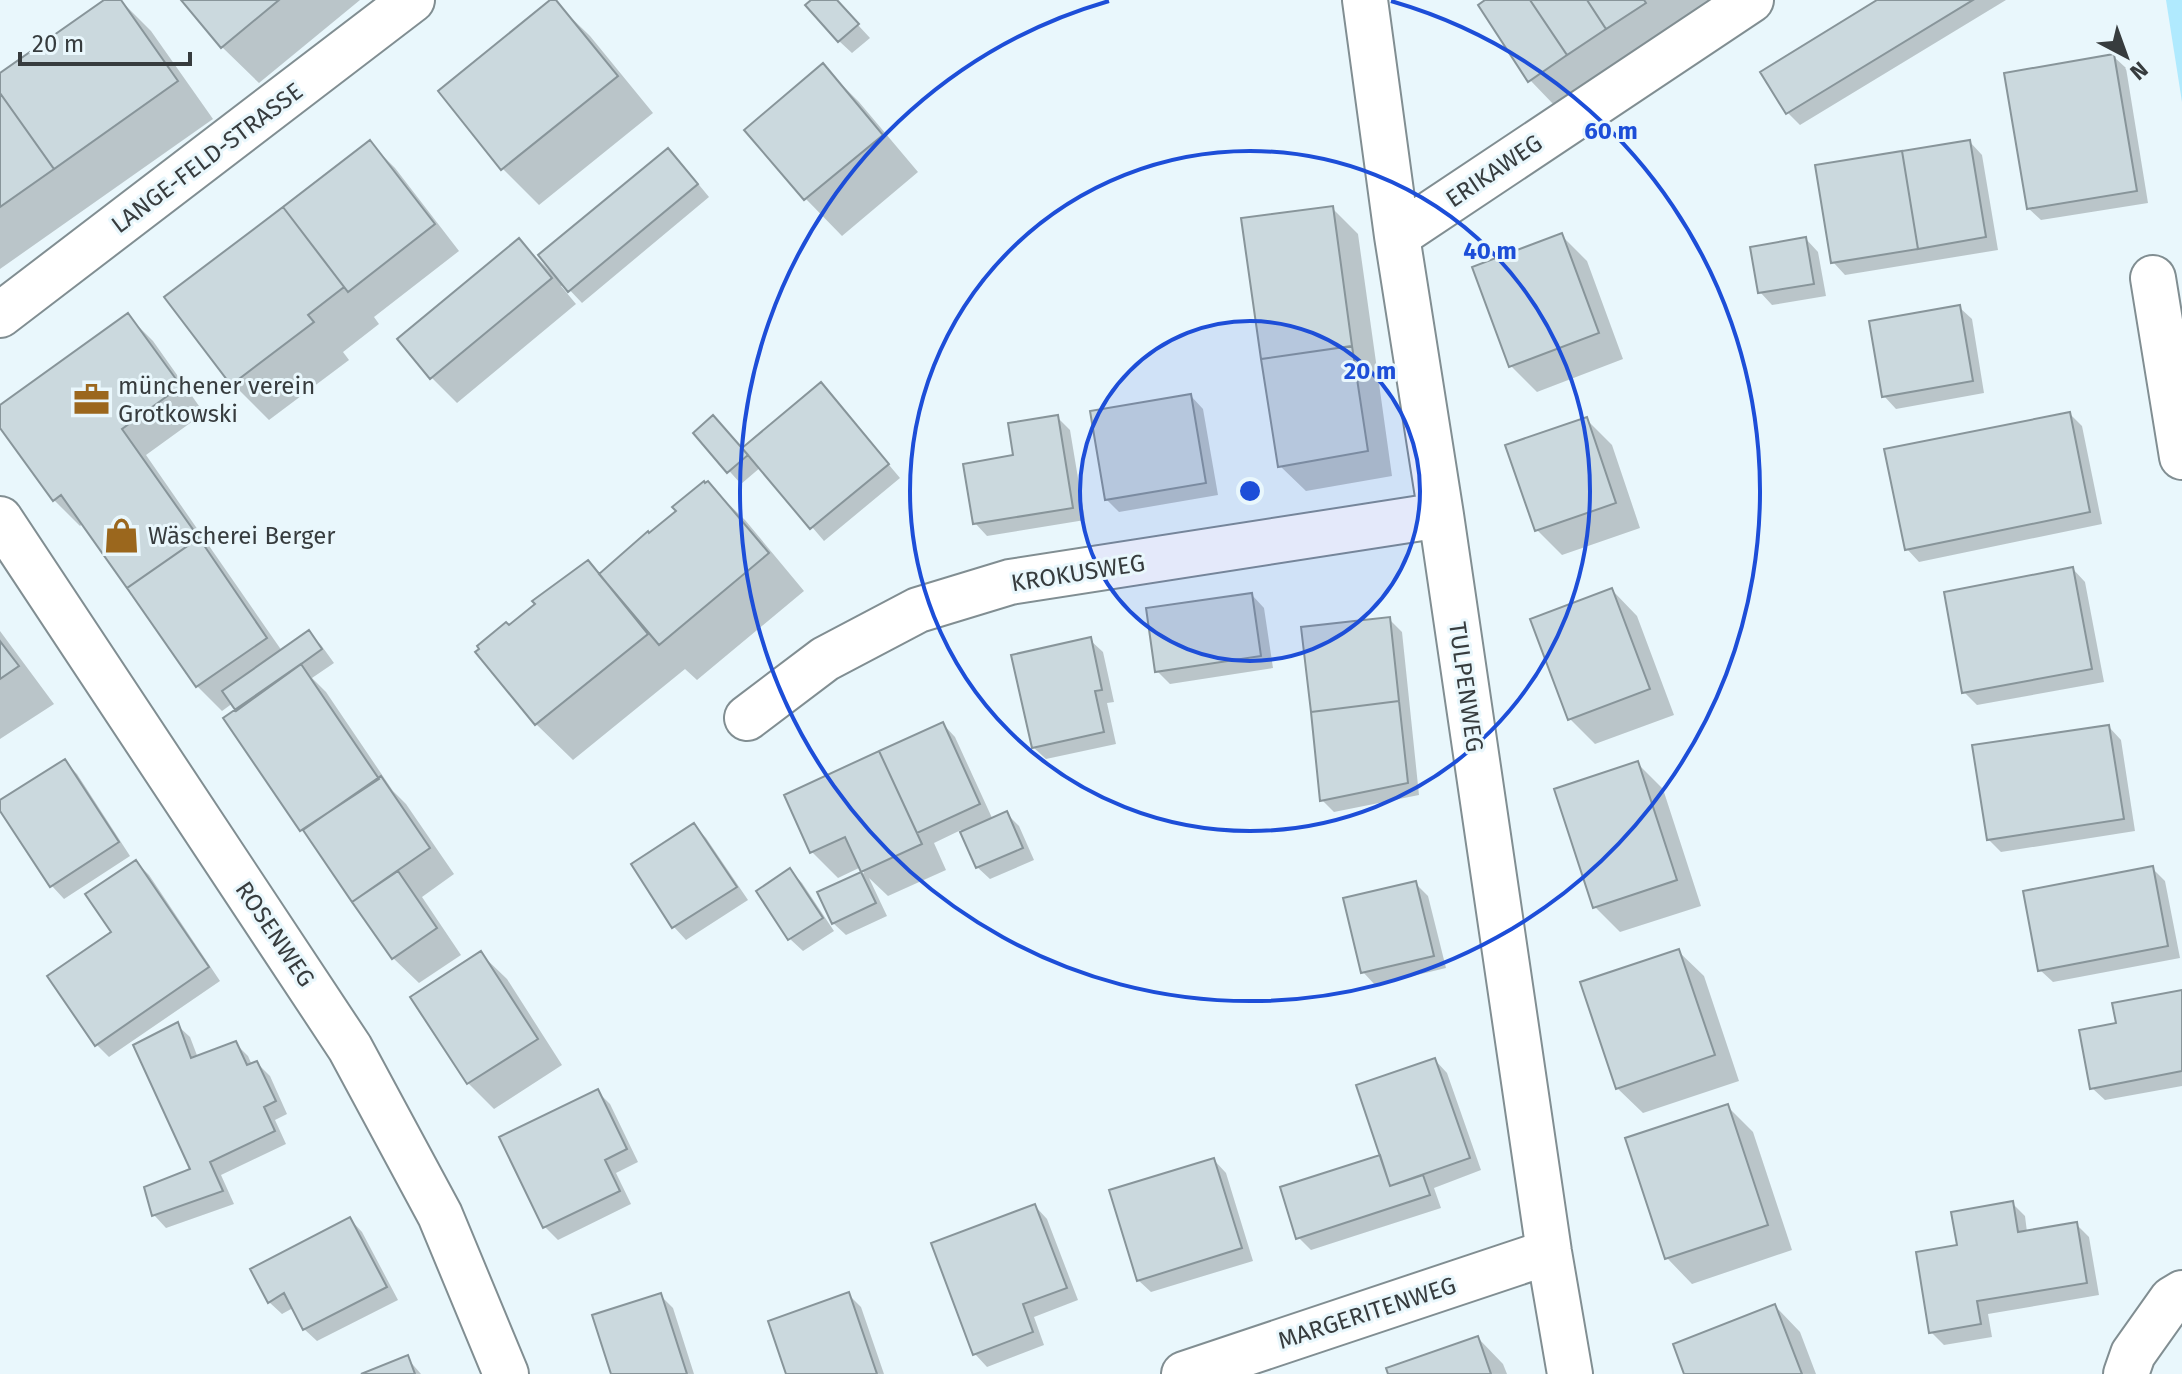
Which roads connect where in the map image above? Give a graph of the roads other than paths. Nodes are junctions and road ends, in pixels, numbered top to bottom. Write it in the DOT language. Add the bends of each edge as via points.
graph roads {
  1 [pos="412,0"];
  2 [pos="1365,0"];
  3 [pos="1751,0"];
  4 [pos="1397,236"];
  5 [pos="2153,278"];
  6 [pos="0,315"];
  7 [pos="2182,457"];
  8 [pos="1441,515"];
  9 [pos="0,519"];
  10 [pos="747,718"];
  11 [pos="1549,1252"];
  12 [pos="2182,1293"];
  13 [pos="506,1374"];
  14 [pos="1184,1374"];
  15 [pos="1570,1374"];
  16 [pos="2126,1374"];
  1 -- 6 [label="street, LANGE-FELD-STRASSE"];
  2 -- 4 [label="street, TULPENWEG"];
  3 -- 4 [label="street, ERIKAWEG"];
  4 -- 8 [label="street, TULPENWEG"];
  5 -- 7 [label="street"];
  8 -- 10 [label="street, KROKUSWEG" via="1010,582 918,610 825,659"];
  8 -- 11 [label="street, TULPENWEG"];
  9 -- 13 [label="street, ROSENWEG" via="350,1048 440,1215"];
  11 -- 14 [label="street, MARGERITENWEG"];
  11 -- 15 [label="street, TULPENWEG"];
  12 -- 16 [label="street" via="2172,1299 2133,1354"];
}
